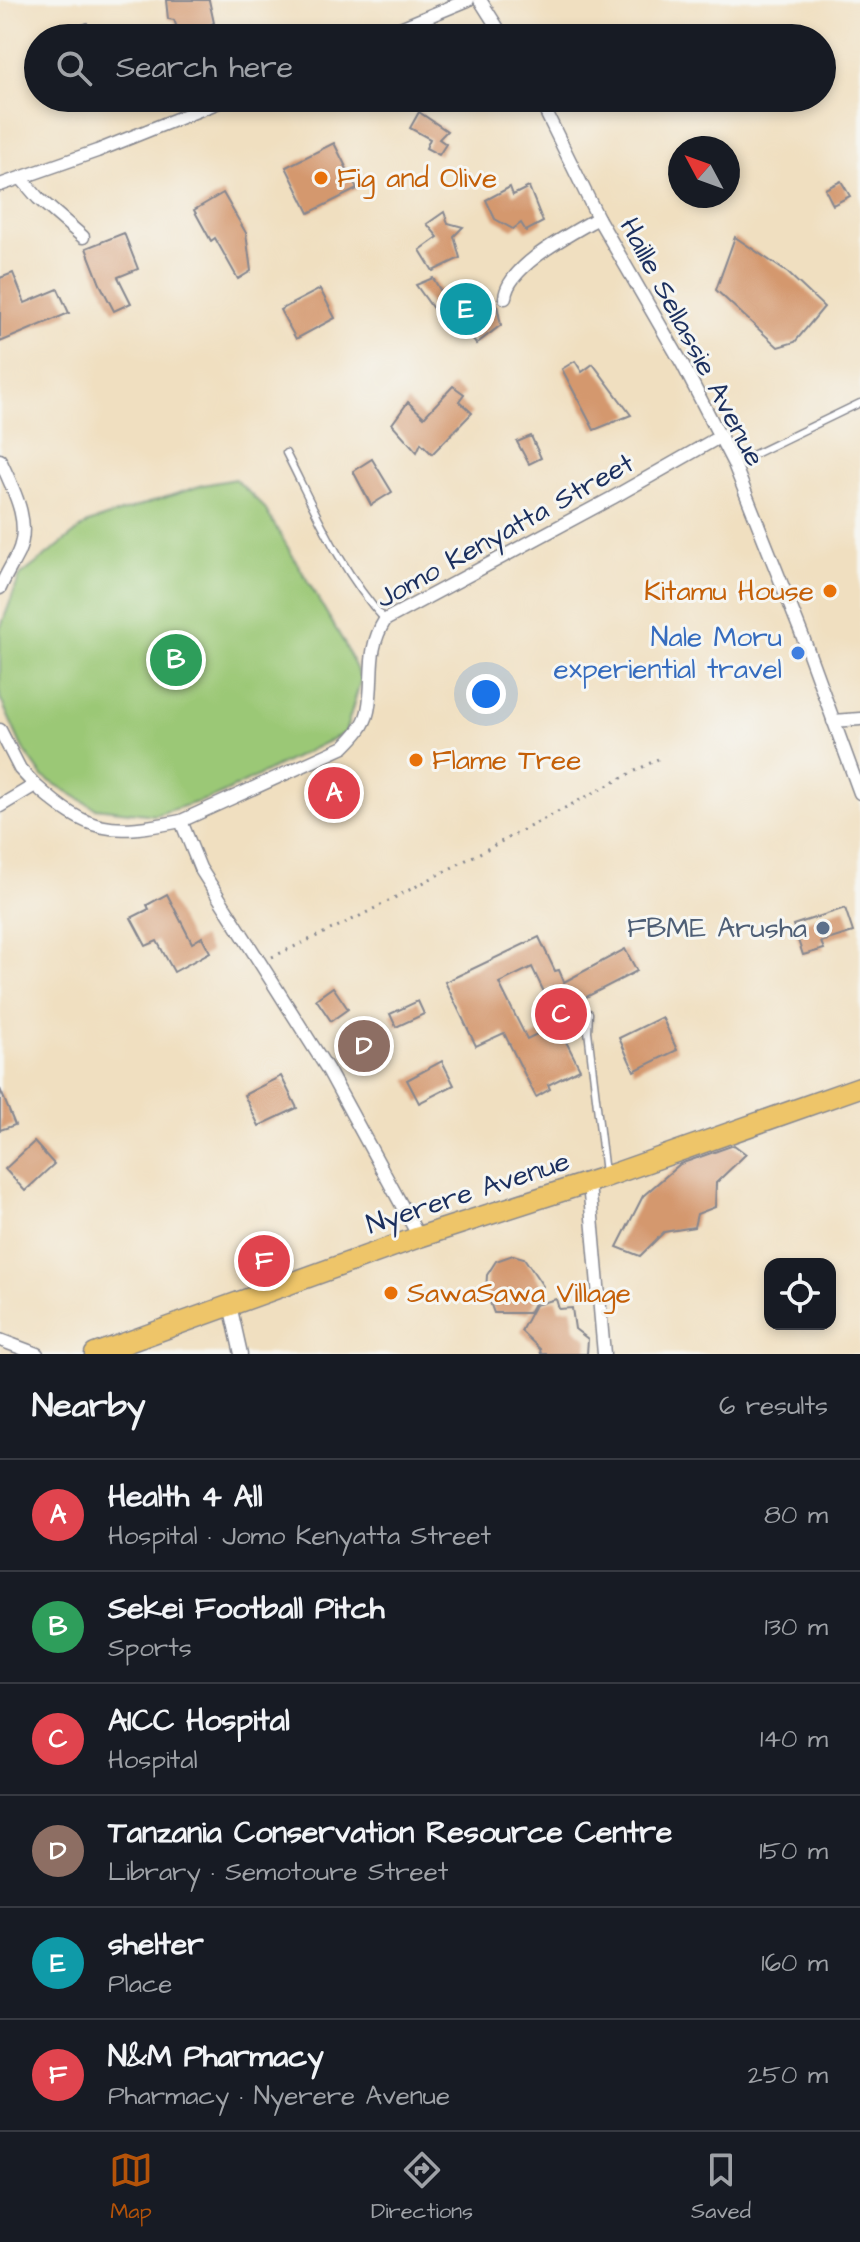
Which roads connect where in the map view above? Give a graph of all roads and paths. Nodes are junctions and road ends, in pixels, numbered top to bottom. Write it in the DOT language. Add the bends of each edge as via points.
graph roads {
  1 [pos="468,0"];
  2 [pos="480,0"];
  3 [pos="410,24"];
  4 [pos="495,24"];
  5 [pos="196,112"];
  6 [pos="546,112"];
  7 [pos="21,178"];
  8 [pos="0,185"];
  9 [pos="598,218"];
  10 [pos="83,237"];
  11 [pos="505,298"];
  12 [pos="860,403"];
  13 [pos="721,436"];
  14 [pos="286,453"];
  15 [pos="0,460"];
  16 [pos="734,464"];
  17 [pos="0,588"];
  18 [pos="385,620"];
  19 [pos="860,719"];
  20 [pos="833,721"];
  21 [pos="0,730"];
  22 [pos="658,759"];
  23 [pos="35,785"];
  24 [pos="860,793"];
  25 [pos="0,806"];
  26 [pos="181,821"];
  27 [pos="261,962"];
  28 [pos="589,1013"];
  29 [pos="860,1087"];
  30 [pos="597,1180"];
  31 [pos="419,1237"];
  32 [pos="230,1305"];
  33 [pos="0,1340"];
  34 [pos="37,1354"];
  35 [pos="95,1354"];
  36 [pos="241,1354"];
  37 [pos="604,1354"];
  1 -- 3 [label="street"];
  2 -- 4 [label="street"];
  5 -- 7 [label="street"];
  6 -- 9 [label="street, Haille Sellassie Avenue"];
  7 -- 8 [label="street"];
  7 -- 10 [label="street"];
  9 -- 11 [label="street" via="519,270 505,287"];
  9 -- 13 [label="street, Haille Sellassie Avenue"];
  12 -- 16 [label="lane"];
  13 -- 16 [label="street, Haille Sellassie Avenue"];
  13 -- 18 [label="street, Jomo Kenyatta Street"];
  14 -- 18 [label="lane" via="342,563"];
  15 -- 17 [label="street" via="17,498 24,532"];
  16 -- 20 [label="street, Haille Sellassie Avenue"];
  18 -- 26 [label="street, Jomo Kenyatta Street" via="375,636 368,713 358,734 344,747"];
  19 -- 20 [label="street"];
  20 -- 24 [label="street, Haille Sellassie Avenue"];
  21 -- 23 [label="street, Jomo Kenyatta Street" via="20,769"];
  22 -- 27 [label="path" via="358,917"];
  23 -- 25 [label="street"];
  23 -- 26 [label="street, Jomo Kenyatta Street" via="62,810 114,831"];
  26 -- 27 [label="street" via="200,868"];
  27 -- 31 [label="street" via="328,1070"];
  28 -- 30 [label="lane"];
  29 -- 30 [label="main road, Nyerere Avenue"];
  30 -- 31 [label="main road, Nyerere Avenue"];
  30 -- 37 [label="street"];
  31 -- 32 [label="main road, Nyerere Avenue"];
  32 -- 35 [label="main road, Nyerere Avenue"];
  32 -- 36 [label="street"];
  33 -- 34 [label="street"];
}
